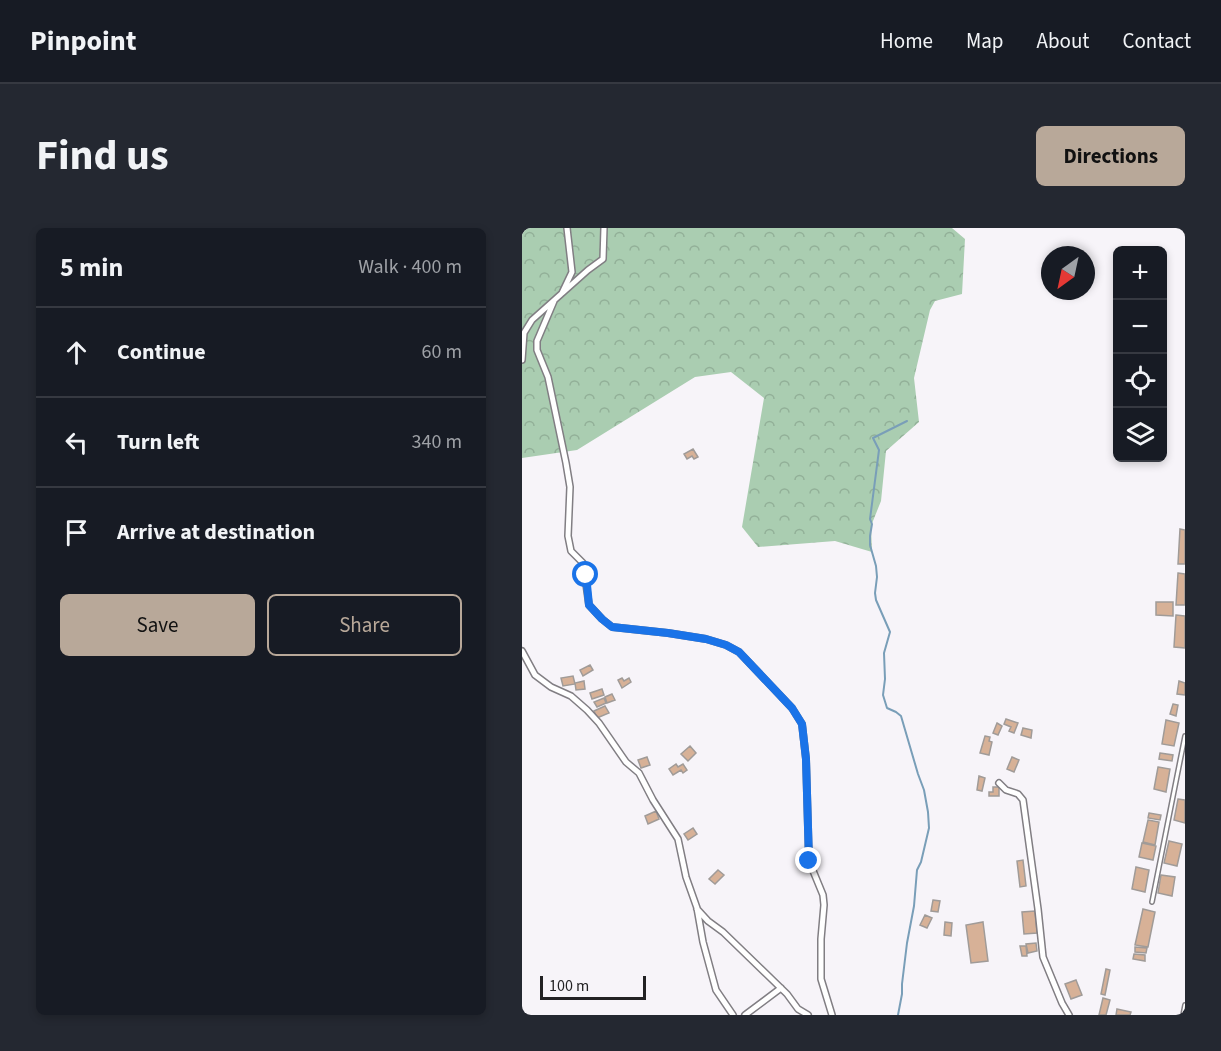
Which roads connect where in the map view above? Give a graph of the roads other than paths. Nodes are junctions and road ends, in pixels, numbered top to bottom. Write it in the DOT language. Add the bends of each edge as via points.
graph roads {
  1 [pos="567,228"];
  2 [pos="604,228"];
  3 [pos="561,295"];
  4 [pos="554,301"];
  5 [pos="522,360"];
  6 [pos="522,651"];
  7 [pos="1185,736"];
  8 [pos="999,783"];
  9 [pos="1152,902"];
  10 [pos="697,908"];
  11 [pos="781,988"];
  12 [pos="1185,1005"];
  13 [pos="734,1015"];
  14 [pos="745,1015"];
  15 [pos="808,1015"];
  16 [pos="832,1015"];
  17 [pos="1069,1015"];
  18 [pos="1183,1015"];
  1 -- 3 [label="street" via="572,272"];
  2 -- 3 [label="street" via="603,259"];
  3 -- 4 [label="street"];
  4 -- 5 [label="street" via="532,320 524,333"];
  4 -- 16 [label="street" via="537,340 537,350 548,377 566,463 571,551 583,563 589,605 612,627 706,639 739,652 792,708 802,724 809,861 824,905 821,979"];
  6 -- 10 [label="street" via="536,675 587,710 626,762 639,773 678,839"];
  7 -- 9 [label="lane"];
  8 -- 17 [label="street" via="1023,800 1043,957"];
  10 -- 11 [label="street"];
  10 -- 13 [label="street" via="716,990"];
  11 -- 14 [label="street"];
  11 -- 15 [label="street"];
  12 -- 18 [label="lane"];
}
